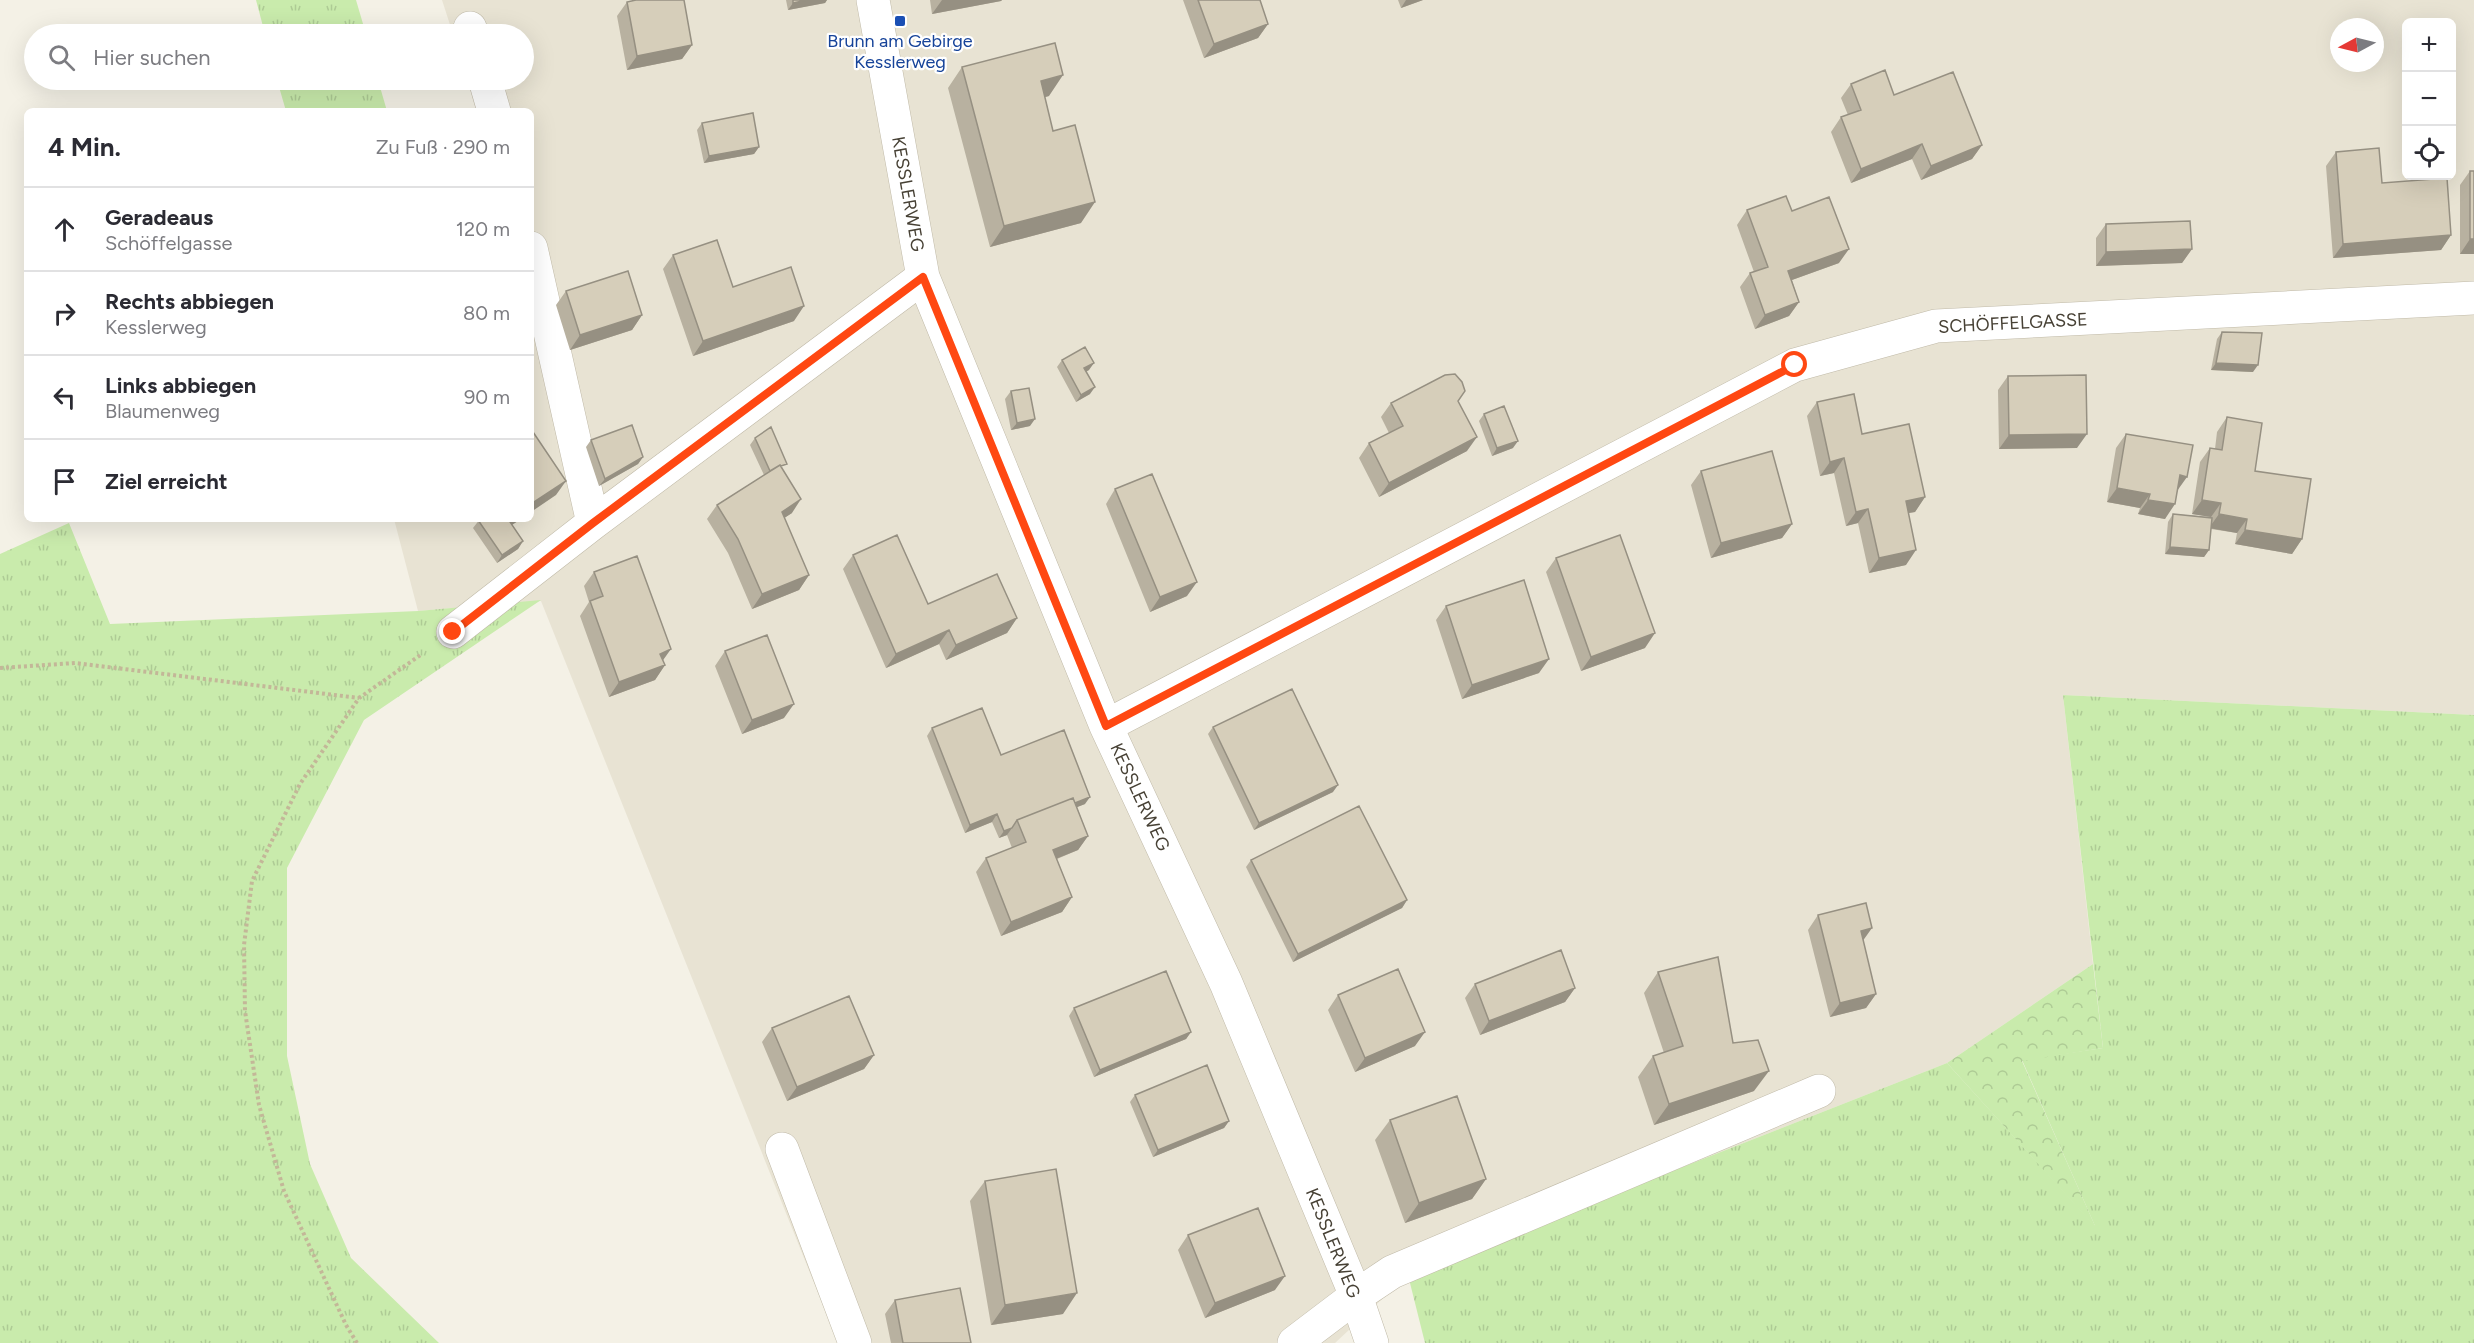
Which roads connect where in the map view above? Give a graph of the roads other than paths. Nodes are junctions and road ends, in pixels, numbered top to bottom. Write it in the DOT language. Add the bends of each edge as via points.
graph roads {
  1 [pos="873,0"];
  2 [pos="488,90"];
  3 [pos="493,108"];
  4 [pos="534,261"];
  5 [pos="923,277"];
  6 [pos="2474,298"];
  7 [pos="593,523"];
  8 [pos="453,632"];
  9 [pos="1106,726"];
  10 [pos="1820,1091"];
  11 [pos="782,1149"];
  12 [pos="1356,1296"];
  13 [pos="855,1343"];
  14 [pos="1294,1343"];
  15 [pos="1372,1343"];
  1 -- 5 [label="street, KESSLERWEG"];
  2 -- 3 [label="street"];
  4 -- 7 [label="street"];
  5 -- 7 [label="street"];
  5 -- 9 [label="street, KESSLERWEG"];
  6 -- 9 [label="street, SCHÖFFELGASSE" via="1936,326 1795,365"];
  7 -- 8 [label="street"];
  9 -- 12 [label="street, KESSLERWEG" via="1226,983"];
  10 -- 12 [label="street" via="1392,1272"];
  11 -- 13 [label="street"];
  12 -- 14 [label="street"];
  12 -- 15 [label="street, KESSLERWEG"];
}
